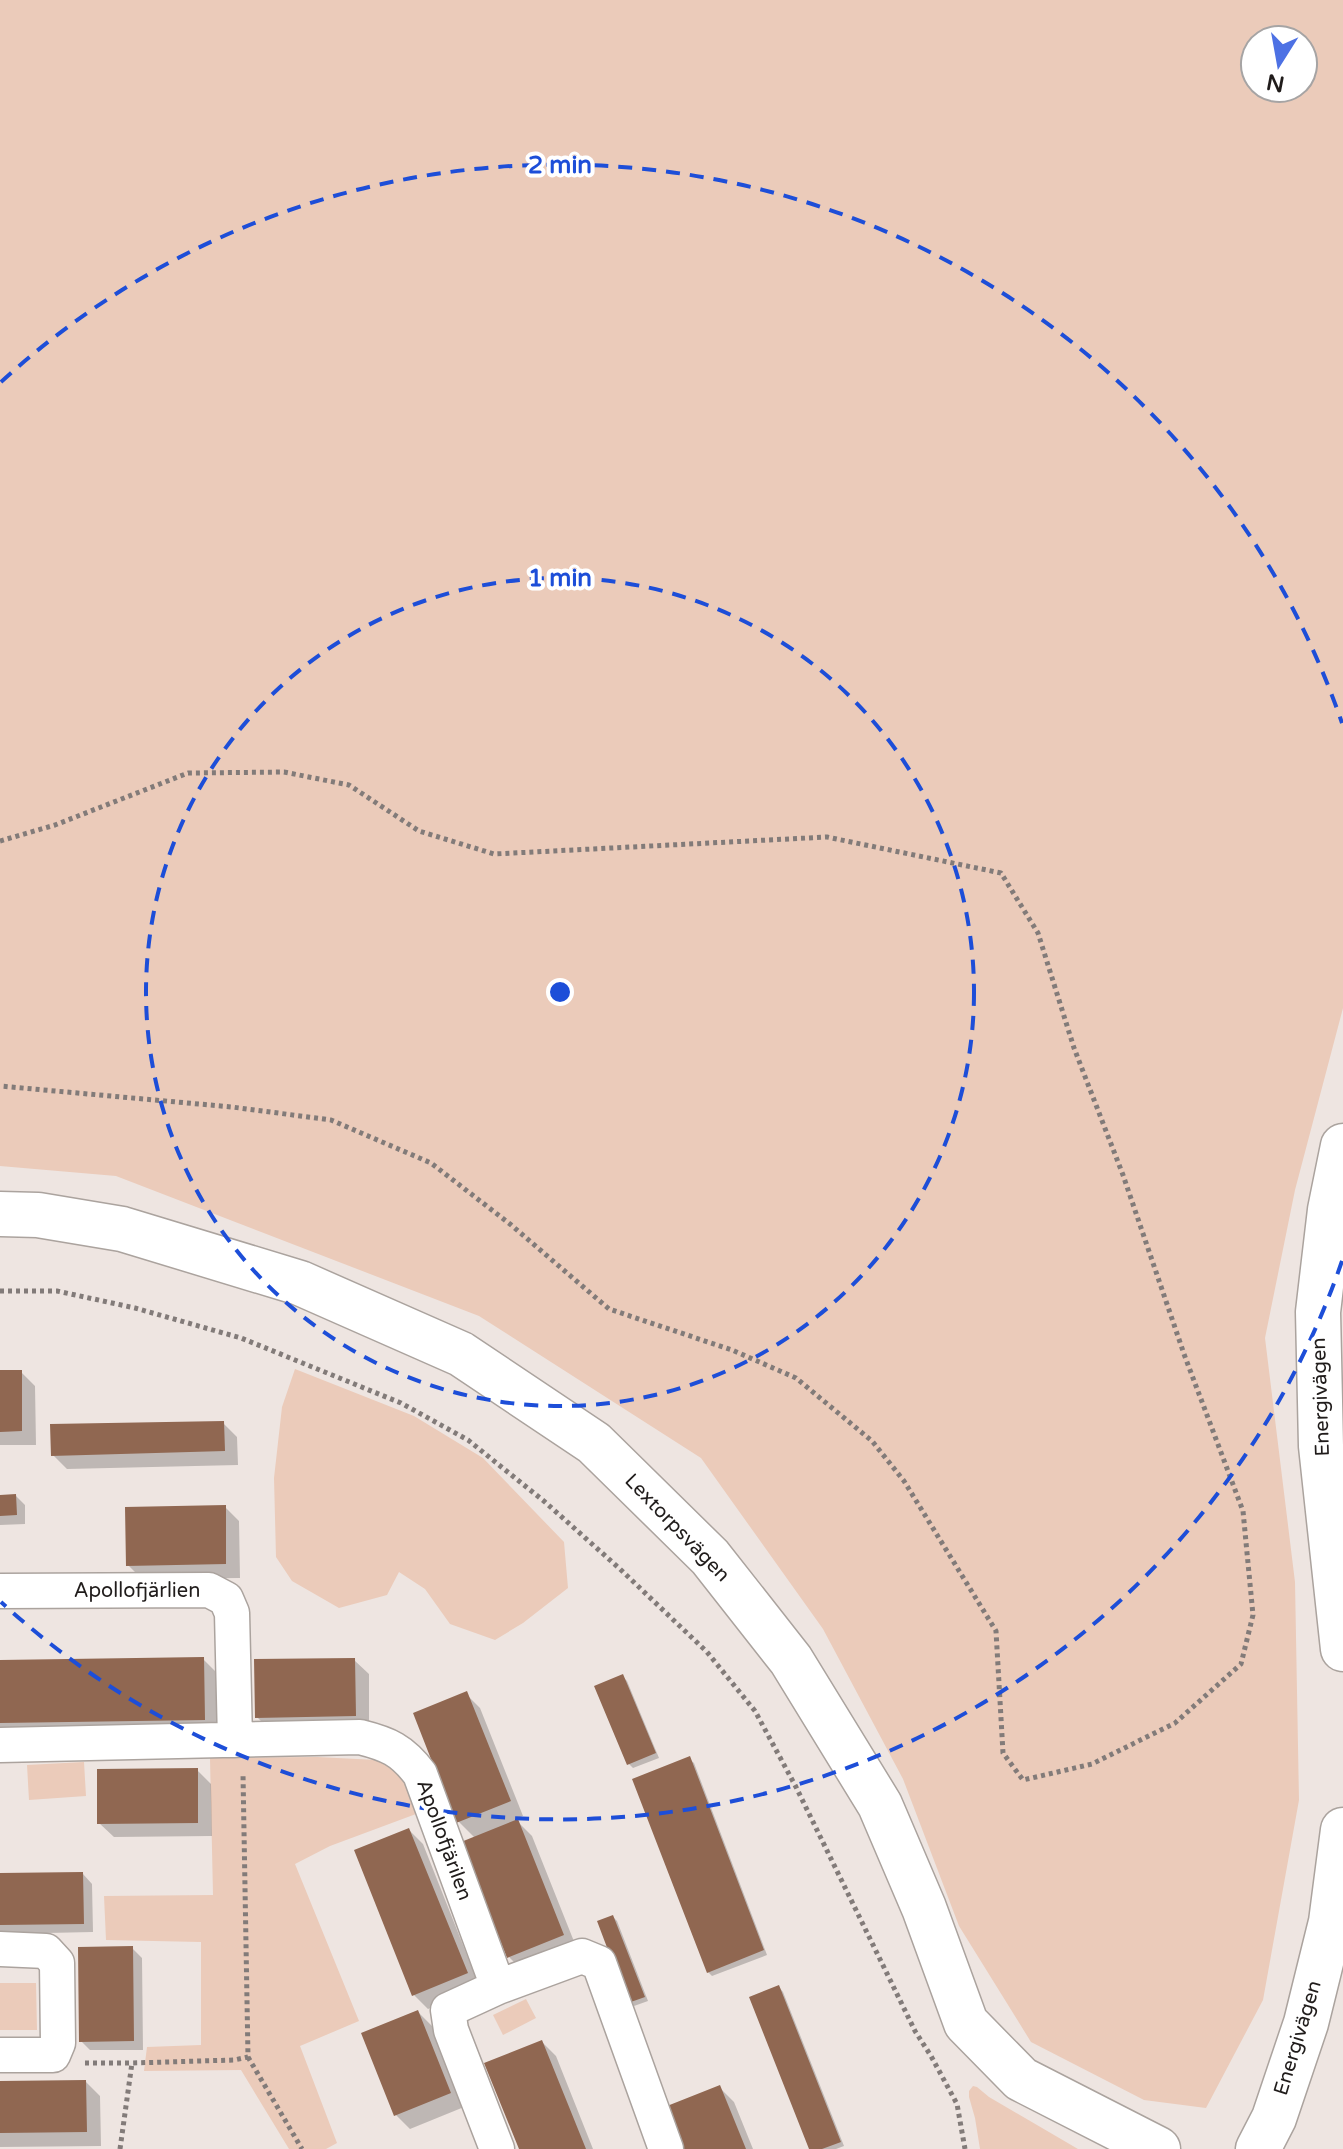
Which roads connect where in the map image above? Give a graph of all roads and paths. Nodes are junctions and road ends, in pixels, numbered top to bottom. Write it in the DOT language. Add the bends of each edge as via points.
graph roads {
  1 [pos="0,841"];
  2 [pos="0,1086"];
  3 [pos="1343,1146"];
  4 [pos="0,1214"];
  5 [pos="0,1291"];
  6 [pos="0,1591"];
  7 [pos="1343,1649"];
  8 [pos="239,1740"];
  9 [pos="0,1745"];
  10 [pos="1343,1830"];
  11 [pos="0,1949"];
  12 [pos="498,1987"];
  13 [pos="0,2055"];
  14 [pos="53,2055"];
  15 [pos="248,2057"];
  16 [pos="132,2063"];
  17 [pos="120,2149"];
  18 [pos="302,2149"];
  19 [pos="497,2149"];
  20 [pos="666,2149"];
  21 [pos="965,2149"];
  22 [pos="1158,2149"];
  23 [pos="1258,2149"];
  1 -- 2 [label="path" via="188,773 284,772 349,785 419,831 494,854 827,837 1001,873 1038,933 1074,1048 1243,1511 1253,1615 1241,1664 1175,1723 1092,1764 1023,1780 1003,1753 996,1631 904,1481 872,1441 796,1378 732,1350 609,1309 431,1163 331,1120"];
  3 -- 7 [label="street, Energivägen" via="1318,1312 1321,1446"];
  4 -- 22 [label="street, Lextorpsvägen" via="122,1229 300,1283 461,1354 594,1443 710,1557 791,1660 880,1805 966,2023 1021,2079"];
  5 -- 21 [label="path" via="57,1291 241,1338 401,1403 468,1440 545,1502 707,1652 755,1711 957,2104"];
  6 -- 8 [label="street, Apollofjärlien" via="209,1590 226,1599 232,1613"];
  8 -- 9 [label="street, Apollofjärilen"];
  8 -- 12 [label="street, Apollofjärilen" via="360,1737 406,1755 420,1774"];
  8 -- 15 [label="path"];
  10 -- 23 [label="street, Energivägen" via="1331,1922 1306,2023"];
  11 -- 14 [label="street" via="46,1951 57,1963 58,2043"];
  12 -- 19 [label="street" via="448,2010"];
  12 -- 20 [label="street" via="582,1956 599,1963"];
  13 -- 14 [label="street"];
  14 -- 16 [label="path" via="84,2063"];
  15 -- 16 [label="path"];
  15 -- 18 [label="path"];
  16 -- 17 [label="path"];
}
